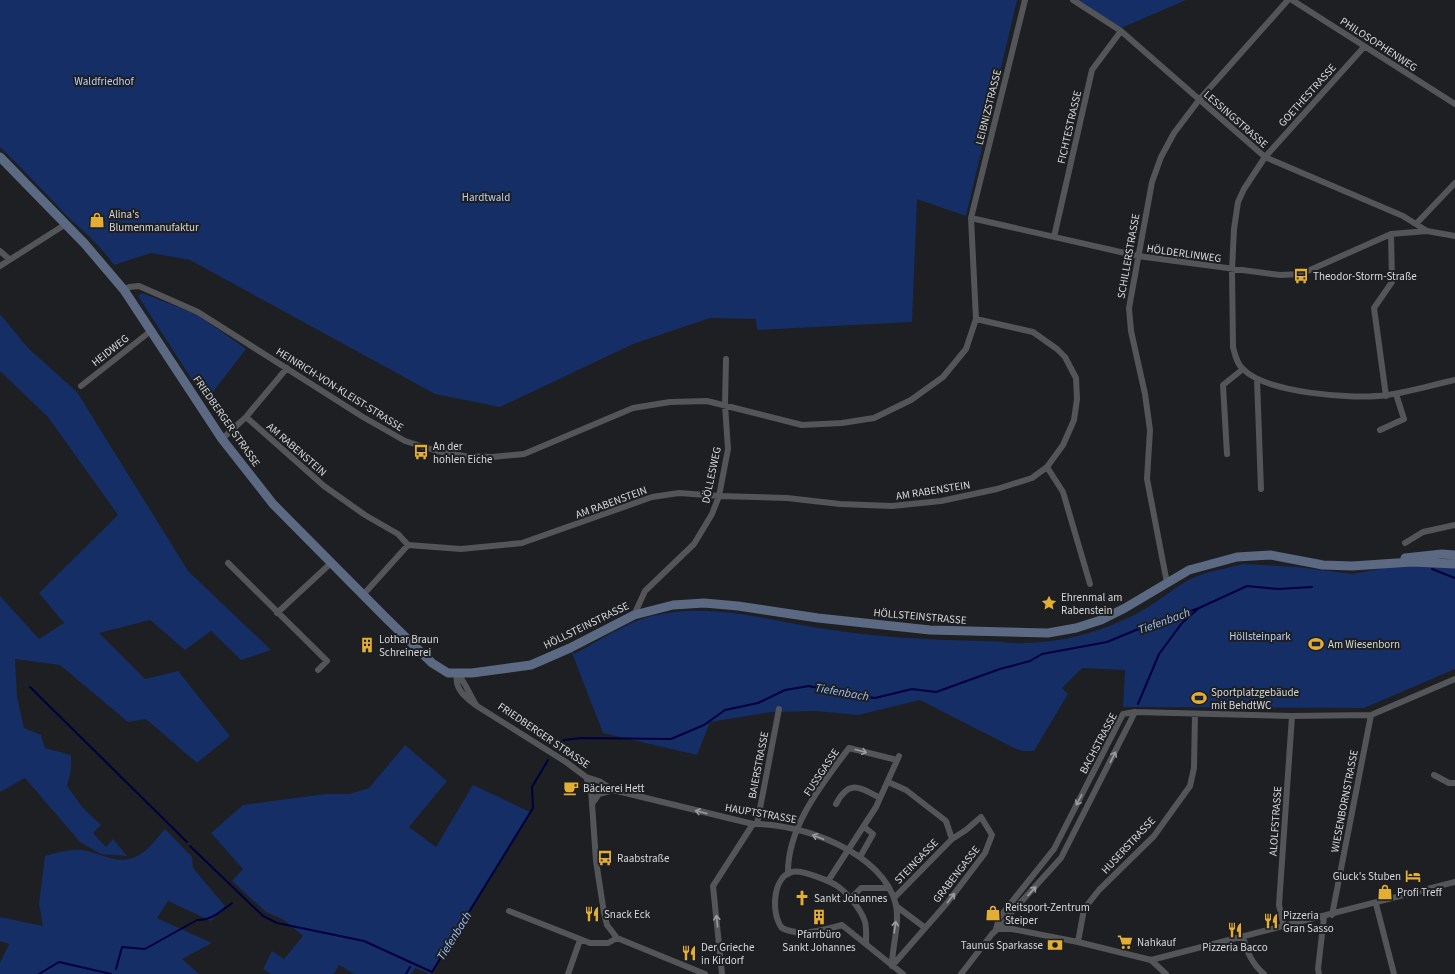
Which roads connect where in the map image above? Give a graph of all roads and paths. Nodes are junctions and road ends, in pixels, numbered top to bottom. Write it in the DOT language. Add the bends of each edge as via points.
graph roads {
  1 [pos="1025,0"];
  2 [pos="1073,0"];
  3 [pos="1288,0"];
  4 [pos="1292,0"];
  5 [pos="1122,31"];
  6 [pos="1364,47"];
  7 [pos="1199,100"];
  8 [pos="1455,104"];
  9 [pos="0,157"];
  10 [pos="1265,157"];
  11 [pos="1455,183"];
  12 [pos="971,218"];
  13 [pos="66,224"];
  14 [pos="1416,224"];
  15 [pos="1427,231"];
  16 [pos="1391,234"];
  17 [pos="1455,236"];
  18 [pos="1054,237"];
  19 [pos="0,251"];
  20 [pos="1138,256"];
  21 [pos="8,260"];
  22 [pos="0,266"];
  23 [pos="1232,270"];
  24 [pos="124,290"];
  25 [pos="976,319"];
  26 [pos="152,330"];
  27 [pos="726,359"];
  28 [pos="287,368"];
  29 [pos="1243,369"];
  30 [pos="1257,378"];
  31 [pos="1455,380"];
  32 [pos="81,386"];
  33 [pos="1396,394"];
  34 [pos="1386,396"];
  35 [pos="724,405"];
  36 [pos="246,417"];
  37 [pos="1380,430"];
  38 [pos="222,439"];
  39 [pos="1227,454"];
  40 [pos="1047,467"];
  41 [pos="1261,489"];
  42 [pos="719,496"];
  43 [pos="1455,525"];
  44 [pos="1405,543"];
  45 [pos="408,545"];
  46 [pos="1455,548"];
  47 [pos="1442,554"];
  48 [pos="1455,555"];
  49 [pos="1455,560"];
  50 [pos="330,562"];
  51 [pos="1412,562"];
  52 [pos="228,563"];
  53 [pos="1378,564"];
  54 [pos="1455,564"];
  55 [pos="1166,583"];
  56 [pos="1090,584"];
  57 [pos="363,595"];
  58 [pos="277,613"];
  59 [pos="634,615"];
  60 [pos="318,670"];
  61 [pos="457,674"];
  62 [pos="1455,679"];
  63 [pos="778,709"];
  64 [pos="1135,712"];
  65 [pos="1195,714"];
  66 [pos="1371,715"];
  67 [pos="1292,716"];
  68 [pos="1434,775"];
  69 [pos="586,777"];
  70 [pos="888,782"];
  71 [pos="1455,783"];
  72 [pos="613,790"];
  73 [pos="880,798"];
  74 [pos="592,804"];
  75 [pos="836,804"];
  76 [pos="755,824"];
  77 [pos="864,827"];
  78 [pos="797,829"];
  79 [pos="952,839"];
  80 [pos="848,848"];
  81 [pos="860,857"];
  82 [pos="788,874"];
  83 [pos="828,881"];
  84 [pos="1455,882"];
  85 [pos="888,888"];
  86 [pos="894,898"];
  87 [pos="850,899"];
  88 [pos="1376,904"];
  89 [pos="896,906"];
  90 [pos="509,911"];
  91 [pos="1332,914"];
  92 [pos="1324,917"];
  93 [pos="924,927"];
  94 [pos="1284,927"];
  95 [pos="996,929"];
  96 [pos="1243,937"];
  97 [pos="617,938"];
  98 [pos="580,940"];
  99 [pos="1078,942"];
  100 [pos="866,943"];
  101 [pos="1151,960"];
  102 [pos="892,966"];
  103 [pos="568,974"];
  104 [pos="705,974"];
  105 [pos="722,974"];
  106 [pos="903,974"];
  107 [pos="961,974"];
  108 [pos="1166,974"];
  109 [pos="1264,974"];
  110 [pos="1319,974"];
  111 [pos="1394,974"];
  1 -- 12 [label="street, LEIBNIZSTRASSE"];
  2 -- 5 [label="street, LESSINGSTRASSE"];
  3 -- 7 [label="street, SCHILLERSTRASSE"];
  4 -- 6 [label="street, PHILOSOPHENWEG"];
  5 -- 7 [label="street, LESSINGSTRASSE"];
  5 -- 18 [label="street, FICHTESTRASSE" via="1092,70"];
  6 -- 8 [label="street, PHILOSOPHENWEG"];
  6 -- 10 [label="street, GOETHESTRASSE"];
  7 -- 10 [label="street, LESSINGSTRASSE"];
  7 -- 20 [label="street, SCHILLERSTRASSE" via="1174,133 1161,157 1152,182"];
  9 -- 13 [label="street, FRIEDBERGER STRASSE"];
  10 -- 14 [label="street, LESSINGSTRASSE" via="1403,216"];
  10 -- 23 [label="street, GOETHESTRASSE" via="1238,202"];
  11 -- 14 [label="street"];
  12 -- 18 [label="street, HÖLDERLINWEG"];
  12 -- 25 [label="street, HEINRICH-VON-KLEIST-STRASSE"];
  13 -- 21 [label="street"];
  13 -- 24 [label="street, FRIEDBERGER STRASSE"];
  14 -- 15 [label="street, LESSINGSTRASSE"];
  15 -- 16 [label="street, HÖLDERLINWEG"];
  15 -- 17 [label="street, HÖLDERLINWEG"];
  16 -- 23 [label="street, HÖLDERLINWEG" via="1300,274 1280,275"];
  16 -- 34 [label="street" via="1392,282 1374,308"];
  18 -- 20 [label="street, HÖLDERLINWEG"];
  19 -- 21 [label="street"];
  20 -- 23 [label="street, HÖLDERLINWEG"];
  20 -- 55 [label="street, SCHILLERSTRASSE" via="1130,308 1131,331 1145,394 1150,430 1147,479"];
  21 -- 22 [label="street"];
  23 -- 29 [label="street" via="1233,348 1236,359"];
  24 -- 26 [label="street, FRIEDBERGER STRASSE"];
  24 -- 28 [label="street, HEINRICH-VON-KLEIST-STRASSE" via="139,286 198,312"];
  25 -- 35 [label="street, HEINRICH-VON-KLEIST-STRASSE" via="966,349 943,378 911,400 874,418 802,425"];
  25 -- 40 [label="street, AM RABENSTEIN" via="1033,332 1065,357 1076,378 1074,420 1063,445"];
  26 -- 32 [label="street, HEIDWEG"];
  26 -- 38 [label="street, FRIEDBERGER STRASSE"];
  27 -- 35 [label="street, DÖLLESWEG"];
  28 -- 35 [label="street, HEINRICH-VON-KLEIST-STRASSE" via="405,441 464,456 524,454 633,408 670,402 707,401"];
  28 -- 36 [label="street"];
  29 -- 30 [label="street"];
  29 -- 39 [label="street" via="1223,385"];
  30 -- 34 [label="street" via="1294,390 1329,396"];
  30 -- 41 [label="street"];
  31 -- 33 [label="street"];
  33 -- 34 [label="street"];
  33 -- 37 [label="street" via="1404,419"];
  35 -- 42 [label="street, DÖLLESWEG" via="728,449"];
  36 -- 38 [label="street"];
  36 -- 45 [label="street, AM RABENSTEIN" via="324,486 365,516 398,534"];
  38 -- 50 [label="street, FRIEDBERGER STRASSE" via="273,504"];
  40 -- 42 [label="street, AM RABENSTEIN" via="1032,478 997,489 941,501 892,506"];
  40 -- 56 [label="street" via="1063,492"];
  42 -- 45 [label="street, AM RABENSTEIN" via="679,493 652,497 522,543 461,548"];
  42 -- 59 [label="street, DÖLLESWEG" via="712,514 694,544 645,591"];
  43 -- 44 [label="street" via="1423,532"];
  45 -- 57 [label="street"];
  46 -- 47 [label="street, HÖLLSTEINSTRASSE"];
  47 -- 48 [label="street, HÖLLSTEINSTRASSE"];
  47 -- 53 [label="street, HÖLLSTEINSTRASSE" via="1397,559"];
  49 -- 51 [label="street, HÖLLSTEINSTRASSE" via="1423,559"];
  50 -- 57 [label="street, FRIEDBERGER STRASSE"];
  50 -- 58 [label="street"];
  51 -- 53 [label="street, HÖLLSTEINSTRASSE"];
  51 -- 54 [label="street, HÖLLSTEINSTRASSE"];
  52 -- 58 [label="street"];
  53 -- 55 [label="street, HÖLLSTEINSTRASSE" via="1323,565 1288,557 1256,555 1210,563 1189,570"];
  55 -- 59 [label="street, HÖLLSTEINSTRASSE" via="1101,620 1048,633 930,630 704,603 673,605"];
  57 -- 61 [label="street, FRIEDBERGER STRASSE" via="432,663 448,673"];
  58 -- 60 [label="street" via="327,661"];
  59 -- 61 [label="street, HÖLLSTEINSTRASSE" via="570,648 530,665"];
  61 -- 69 [label="street, FRIEDBERGER STRASSE" via="464,680 468,694 477,706"];
  62 -- 66 [label="street"];
  63 -- 76 [label="street, BAIERSTRASSE"];
  64 -- 65 [label="street"];
  95 -- 64 [label="street, BACHSTRASSE, one-way" via="1061,858"];
  64 -- 95 [label="street, BACHSTRASSE, one-way" via="1123,714 1054,849 999,918"];
  65 -- 67 [label="street"];
  65 -- 99 [label="street, HUSERSTRASSE" via="1194,768 1190,786 1154,836 1099,890 1084,909"];
  66 -- 67 [label="street"];
  66 -- 91 [label="street, WIESENBORNSTRASSE"];
  67 -- 94 [label="street, ALOLFSTRASSE" via="1279,905"];
  68 -- 71 [label="street" via="1449,783"];
  69 -- 72 [label="street, HAUPTSTRASSE" via="599,781"];
  69 -- 74 [label="street, FRIEDBERGER STRASSE" via="591,789"];
  70 -- 73 [label="street"];
  78 -- 70 [label="street, FUSSGASSE, one-way" via="823,784 849,748 898,758"];
  70 -- 79 [label="street" via="906,790 946,821"];
  72 -- 74 [label="street" via="598,794"];
  76 -- 72 [label="street, HAUPTSTRASSE, one-way"];
  73 -- 75 [label="street" via="855,786 841,795"];
  73 -- 77 [label="street"];
  74 -- 97 [label="street" via="596,861 604,913 607,925"];
  76 -- 78 [label="street, HAUPTSTRASSE"];
  105 -- 76 [label="street, one-way" via="713,886"];
  77 -- 80 [label="street"];
  77 -- 81 [label="street" via="873,834"];
  80 -- 78 [label="street, HAUPTSTRASSE, one-way"];
  78 -- 82 [label="street" via="787,857"];
  79 -- 86 [label="street, STEINGASSE"];
  93 -- 79 [label="street, GRABENGASSE, one-way" via="947,903 986,853 992,835 981,817"];
  80 -- 81 [label="street, HAUPTSTRASSE"];
  80 -- 83 [label="street"];
  81 -- 85 [label="street, HAUPTSTRASSE" via="881,877"];
  82 -- 83 [label="street" via="797,871"];
  82 -- 100 [label="street" via="779,885 775,899 778,921 782,928 795,932 842,925"];
  83 -- 87 [label="street" via="839,886"];
  84 -- 88 [label="street"];
  85 -- 86 [label="street, HAUPTSTRASSE"];
  85 -- 87 [label="street" via="862,888"];
  86 -- 89 [label="street, HAUPTSTRASSE"];
  87 -- 100 [label="street" via="865,920"];
  88 -- 91 [label="street"];
  88 -- 111 [label="street"];
  89 -- 93 [label="street"];
  102 -- 89 [label="street, HAUPTSTRASSE, one-way"];
  90 -- 98 [label="street"];
  91 -- 92 [label="street"];
  92 -- 94 [label="street"];
  92 -- 110 [label="street"];
  93 -- 102 [label="street, GRABENGASSE"];
  94 -- 96 [label="street"];
  95 -- 99 [label="street" via="1012,929"];
  95 -- 107 [label="street, BACHSTRASSE"];
  96 -- 101 [label="street"];
  96 -- 109 [label="street" via="1246,952"];
  97 -- 98 [label="street" via="608,943"];
  97 -- 104 [label="street"];
  98 -- 103 [label="street"];
  99 -- 101 [label="street"];
  100 -- 102 [label="street"];
  101 -- 108 [label="street"];
  102 -- 106 [label="street"];
}
